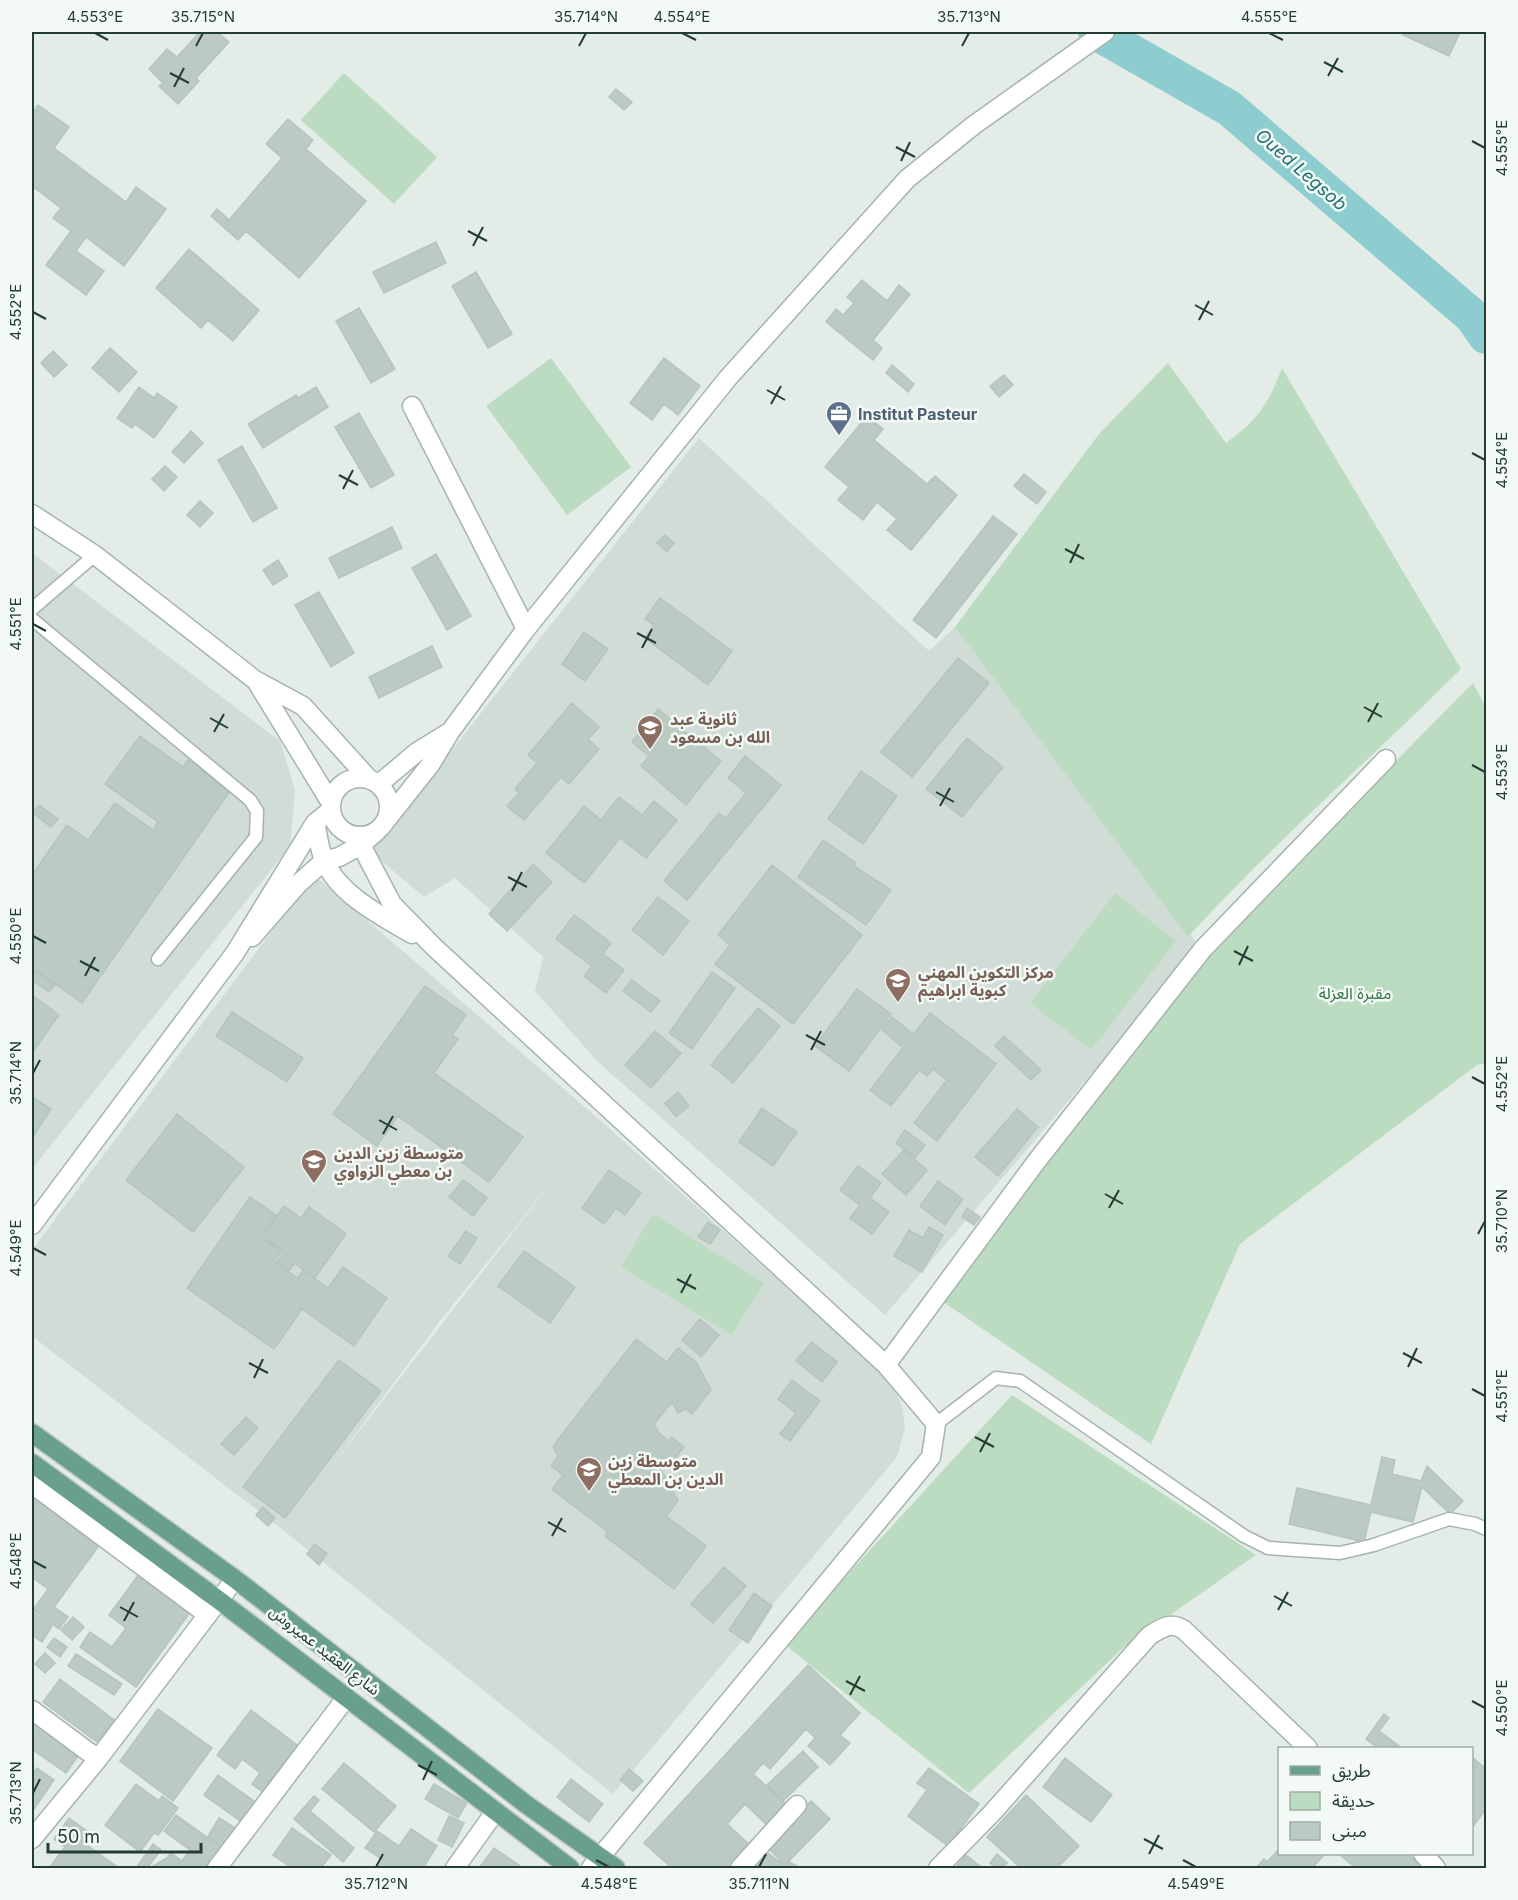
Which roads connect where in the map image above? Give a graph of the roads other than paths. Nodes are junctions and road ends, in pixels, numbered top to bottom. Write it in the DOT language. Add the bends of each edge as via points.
graph roads {
  1 [pos="1106,32"];
  2 [pos="412,406"];
  3 [pos="32,514"];
  4 [pos="95,555"];
  5 [pos="32,609"];
  6 [pos="32,619"];
  7 [pos="526,629"];
  8 [pos="255,680"];
  9 [pos="450,732"];
  10 [pos="1386,759"];
  11 [pos="374,781"];
  12 [pos="331,807"];
  13 [pos="315,823"];
  14 [pos="381,827"];
  15 [pos="360,845"];
  16 [pos="324,861"];
  17 [pos="434,947"];
  18 [pos="235,953"];
  19 [pos="158,959"];
  20 [pos="32,1225"];
  21 [pos="886,1365"];
  22 [pos="936,1424"];
  23 [pos="32,1433"];
  24 [pos="32,1463"];
  25 [pos="32,1484"];
  26 [pos="1486,1529"];
  27 [pos="235,1579"];
  28 [pos="220,1601"];
  29 [pos="208,1615"];
  30 [pos="346,1698"];
  31 [pos="32,1710"];
  32 [pos="1306,1747"];
  33 [pos="98,1759"];
  34 [pos="797,1804"];
  35 [pos="495,1812"];
  36 [pos="32,1839"];
  37 [pos="1425,1855"];
  38 [pos="596,1863"];
  39 [pos="217,1869"];
  40 [pos="455,1869"];
  41 [pos="570,1869"];
  42 [pos="616,1869"];
  43 [pos="740,1869"];
  44 [pos="938,1869"];
  45 [pos="1436,1869"];
  1 -- 7 [label="street" via="974,125 907,179 728,378"];
  2 -- 7 [label="street"];
  3 -- 4 [label="street"];
  4 -- 5 [label="lane"];
  4 -- 8 [label="street"];
  6 -- 19 [label="lane" via="250,800 256,811 256,837"];
  7 -- 9 [label="street"];
  8 -- 11 [label="street" via="303,706"];
  8 -- 12 [label="street"];
  9 -- 11 [label="street"];
  9 -- 14 [label="street" via="430,765"];
  10 -- 21 [label="street" via="1203,949 1036,1162"];
  11 -- 12 [label="street" via="361,777 344,782"];
  11 -- 14 [label="street" via="388,798 390,807"];
  12 -- 13 [label="street"];
  12 -- 14 [label="street" via="340,828 348,834 358,836"];
  13 -- 16 [label="street"];
  13 -- 18 [label="street"];
  14 -- 15 [label="street"];
  15 -- 16 [label="street"];
  15 -- 17 [label="street" via="392,904"];
  16 -- 17 [label="street" via="335,877 376,913"];
  16 -- 18 [label="street"];
  17 -- 21 [label="street"];
  18 -- 20 [label="street"];
  21 -- 22 [label="street"];
  22 -- 26 [label="lane" via="996,1378 1020,1381 1244,1536 1268,1548 1340,1553 1449,1519"];
  22 -- 38 [label="street" via="931,1457"];
  23 -- 27 [label="main road, شارع العقيد عميروش"];
  24 -- 28 [label="main road, شارع العقيد عميروش"];
  25 -- 29 [label="street"];
  27 -- 28 [label="street"];
  27 -- 38 [label="main road, شارع العقيد عميروش"];
  28 -- 29 [label="street"];
  28 -- 30 [label="main road, شارع العقيد عميروش"];
  29 -- 33 [label="street"];
  30 -- 35 [label="main road, شارع العقيد عميروش"];
  30 -- 39 [label="street"];
  31 -- 33 [label="street"];
  32 -- 44 [label="street" via="1184,1630 1167,1626 1149,1636"];
  33 -- 36 [label="street"];
  34 -- 43 [label="street"];
  35 -- 40 [label="street"];
  35 -- 41 [label="main road, شارع العقيد عميروش"];
  37 -- 45 [label="street"];
  38 -- 42 [label="main road, شارع العقيد عميروش"];
}
